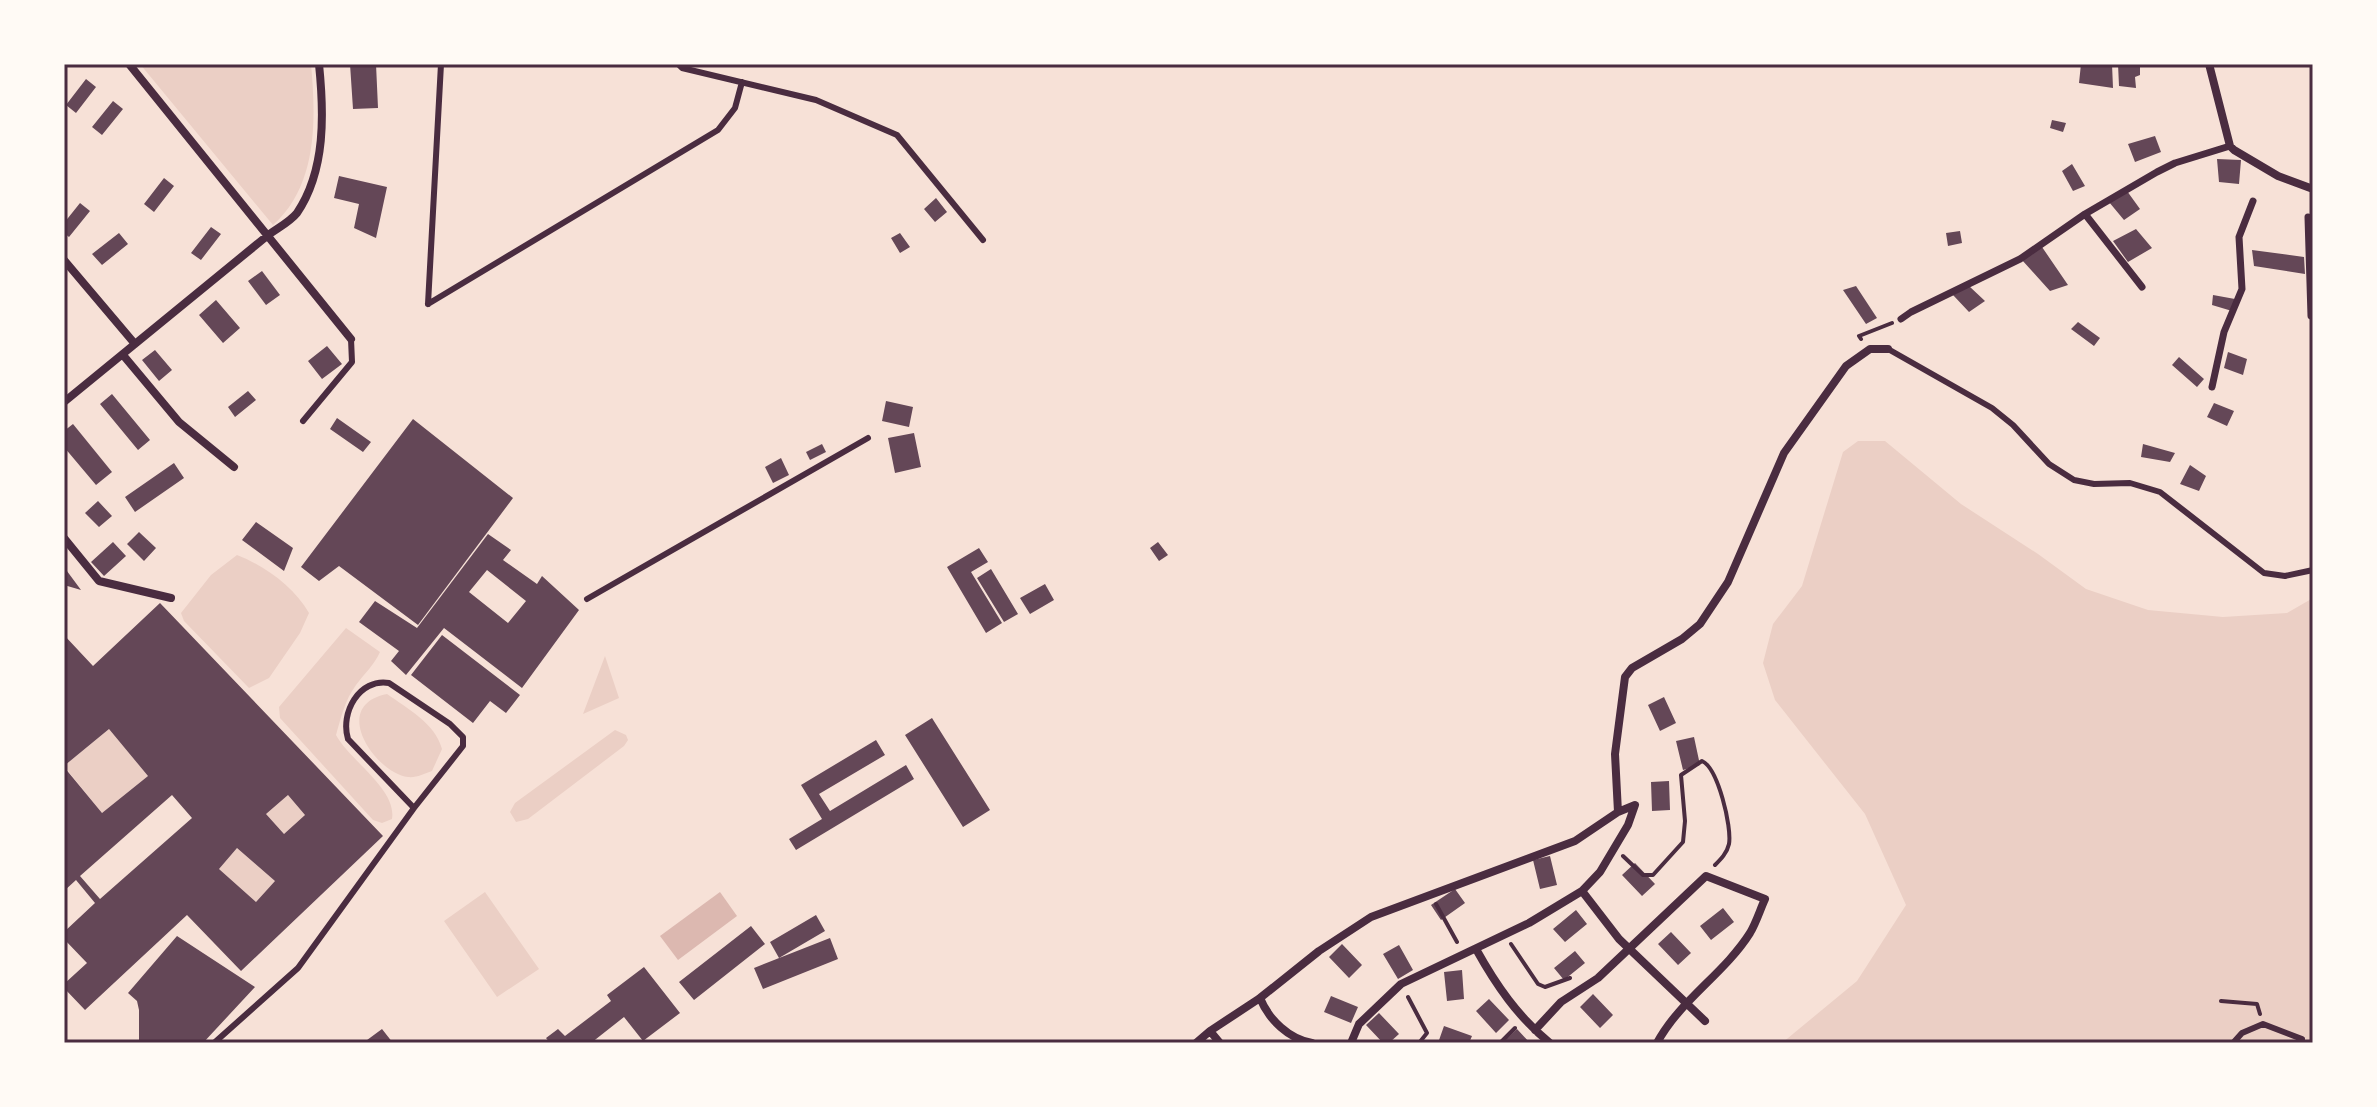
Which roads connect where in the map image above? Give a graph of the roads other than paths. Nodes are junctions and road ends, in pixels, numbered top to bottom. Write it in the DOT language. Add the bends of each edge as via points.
graph roads {
  1 [pos="129,64"];
  2 [pos="319,64"];
  3 [pos="441,64"];
  4 [pos="678,64"];
  5 [pos="2209,64"];
  6 [pos="742,82"];
  7 [pos="2230,146"];
  8 [pos="2313,189"];
  9 [pos="2253,201"];
  10 [pos="2085,214"];
  11 [pos="2308,217"];
  12 [pos="267,236"];
  13 [pos="983,240"];
  14 [pos="64,260"];
  15 [pos="2142,287"];
  16 [pos="2311,316"];
  17 [pos="1901,319"];
  18 [pos="351,339"];
  19 [pos="135,344"];
  20 [pos="1888,349"];
  21 [pos="123,355"];
  22 [pos="2212,387"];
  23 [pos="64,402"];
  24 [pos="303,421"];
  25 [pos="868,438"];
  26 [pos="234,467"];
  27 [pos="64,538"];
  28 [pos="2313,570"];
  29 [pos="171,598"];
  30 [pos="587,599"];
  31 [pos="414,808"];
  32 [pos="1618,812"];
  33 [pos="1582,891"];
  34 [pos="1629,948"];
  35 [pos="1476,949"];
  36 [pos="1260,998"];
  37 [pos="1686,1003"];
  38 [pos="1705,1021"];
  39 [pos="1535,1030"];
  40 [pos="1210,1031"];
  41 [pos="2302,1039"];
  42 [pos="1297,1042"];
  43 [pos="214,1043"];
  44 [pos="1196,1043"];
  45 [pos="1220,1043"];
  46 [pos="1312,1043"];
  47 [pos="1351,1043"];
  48 [pos="1550,1043"];
  49 [pos="1657,1043"];
  50 [pos="2233,1043"];
  1 -- 12 [label="street"];
  2 -- 12 [label="street" via="324,105 312,183 296,215"];
  3 -- 6 [label="lane" via="428,304 718,130 735,108"];
  4 -- 6 [label="lane"];
  5 -- 7 [label="street"];
  6 -- 13 [label="lane" via="816,100 897,135"];
  7 -- 8 [label="street" via="2278,176"];
  7 -- 10 [label="street" via="2175,163"];
  9 -- 22 [label="street" via="2239,237 2242,289 2224,332"];
  10 -- 15 [label="street"];
  10 -- 17 [label="street" via="2020,259"];
  11 -- 16 [label="street"];
  12 -- 18 [label="street"];
  12 -- 19 [label="street"];
  14 -- 19 [label="street"];
  18 -- 24 [label="lane" via="352,362"];
  19 -- 21 [label="street"];
  20 -- 28 [label="lane" via="1992,408 2049,464 2074,480 2130,483 2160,492 2264,573 2285,576"];
  20 -- 32 [label="street" via="1870,349 1846,366 1784,453 1728,582 1700,624 1625,677 1615,754"];
  21 -- 23 [label="street"];
  21 -- 26 [label="street" via="179,422"];
  25 -- 30 [label="lane"];
  27 -- 29 [label="street" via="99,581"];
  31 -- 31 [label="lane" via="463,746 463,737 380,681 359,693 344,727 348,739"];
  31 -- 43 [label="lane" via="298,968"];
  32 -- 33 [label="street" via="1635,805 1600,872"];
  32 -- 36 [label="street" via="1575,841 1361,923"];
  33 -- 34 [label="street"];
  33 -- 35 [label="street"];
  34 -- 37 [label="street"];
  34 -- 37 [label="street" via="1706,876 1765,899 1750,933"];
  34 -- 39 [label="street" via="1598,978 1561,1002"];
  35 -- 39 [label="street" via="1495,983"];
  35 -- 47 [label="street" via="1401,984 1359,1024"];
  36 -- 40 [label="street"];
  36 -- 42 [label="street" via="1267,1014"];
  37 -- 38 [label="street"];
  37 -- 49 [label="street"];
  39 -- 48 [label="street"];
  40 -- 44 [label="street"];
  40 -- 45 [label="street"];
  41 -- 50 [label="lane" via="2263,1024"];
  42 -- 46 [label="street"];
}
